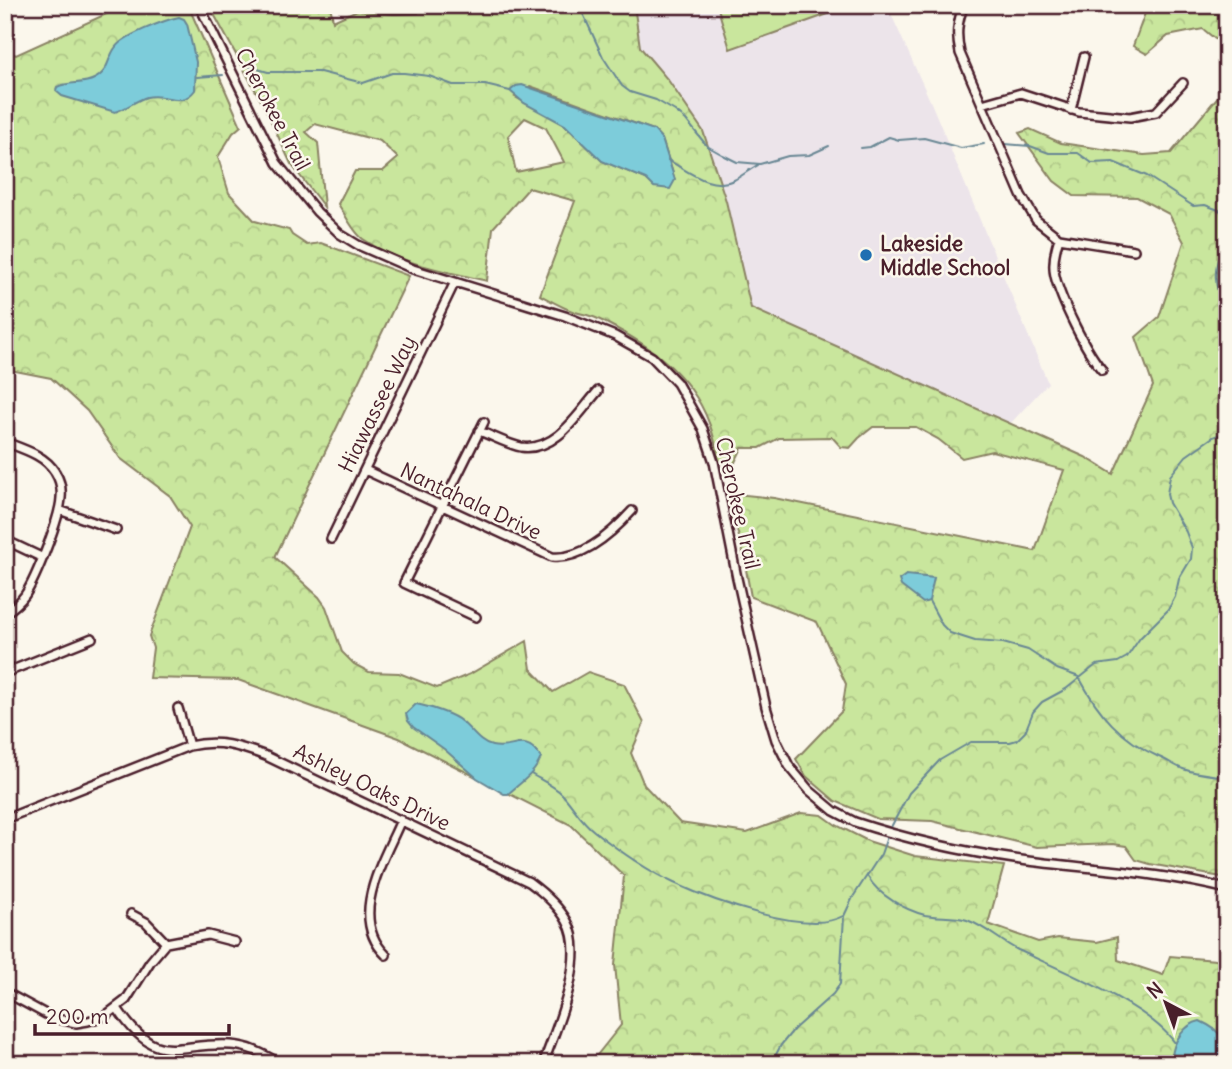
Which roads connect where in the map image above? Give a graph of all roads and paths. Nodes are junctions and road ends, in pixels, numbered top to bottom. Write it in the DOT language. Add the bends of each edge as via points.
graph roads {
  1 [pos="199,5"];
  2 [pos="964,5"];
  3 [pos="1084,57"];
  4 [pos="1183,83"];
  5 [pos="982,104"];
  6 [pos="1072,110"];
  7 [pos="1059,238"];
  8 [pos="1134,250"];
  9 [pos="454,284"];
  10 [pos="1102,370"];
  11 [pos="598,391"];
  12 [pos="484,422"];
  13 [pos="480,431"];
  14 [pos="5,442"];
  15 [pos="365,470"];
  16 [pos="443,507"];
  17 [pos="59,510"];
  18 [pos="632,511"];
  19 [pos="116,530"];
  20 [pos="331,539"];
  21 [pos="5,540"];
  22 [pos="41,557"];
  23 [pos="5,613"];
  24 [pos="476,617"];
  25 [pos="92,638"];
  26 [pos="5,673"];
  27 [pos="178,708"];
  28 [pos="189,746"];
  29 [pos="5,819"];
  30 [pos="401,820"];
  31 [pos="1227,889"];
  32 [pos="131,915"];
  33 [pos="235,942"];
  34 [pos="166,943"];
  35 [pos="386,955"];
  36 [pos="5,992"];
  37 [pos="117,1008"];
  38 [pos="281,1064"];
  39 [pos="543,1064"];
  1 -- 9 [label="street, Cherokee Trail" via="277,163 317,212 358,246"];
  2 -- 5 [label="street" via="957,39"];
  3 -- 6 [label="street"];
  4 -- 6 [label="street" via="1150,114 1130,117"];
  5 -- 6 [label="street" via="1021,93"];
  5 -- 7 [label="street" via="1030,212"];
  7 -- 8 [label="street"];
  7 -- 10 [label="street" via="1055,276 1090,355"];
  9 -- 15 [label="street, Hiawassee Way"];
  9 -- 31 [label="street, Cherokee Trail" via="615,336 652,358 677,383 704,429 714,462 766,707 780,751 822,802 845,818 908,838 1022,860"];
  11 -- 13 [label="street" via="563,431 544,444 523,447"];
  12 -- 13 [label="street"];
  13 -- 16 [label="street"];
  14 -- 17 [label="street" via="51,466 61,487"];
  15 -- 16 [label="street, Nantahala Drive"];
  15 -- 20 [label="street, Hiawassee Way"];
  16 -- 18 [label="street, Nantahala Drive" via="545,555 560,557 591,545"];
  16 -- 24 [label="street" via="404,583"];
  17 -- 19 [label="street"];
  17 -- 22 [label="street"];
  21 -- 22 [label="street"];
  22 -- 23 [label="street" via="25,594"];
  25 -- 26 [label="street"];
  27 -- 28 [label="street"];
  28 -- 29 [label="street, Ashley Oaks Drive"];
  28 -- 30 [label="street, Ashley Oaks Drive" via="238,745"];
  30 -- 35 [label="street" via="369,900 372,938"];
  30 -- 39 [label="street, Ashley Oaks Drive" via="529,883 552,901 568,922 574,945 569,988"];
  32 -- 34 [label="street" via="146,922"];
  33 -- 34 [label="street" via="208,935"];
  34 -- 37 [label="street"];
  36 -- 37 [label="street" via="63,1021 88,1021"];
  37 -- 38 [label="street" via="134,1031 156,1046 179,1050 242,1046"];
}
